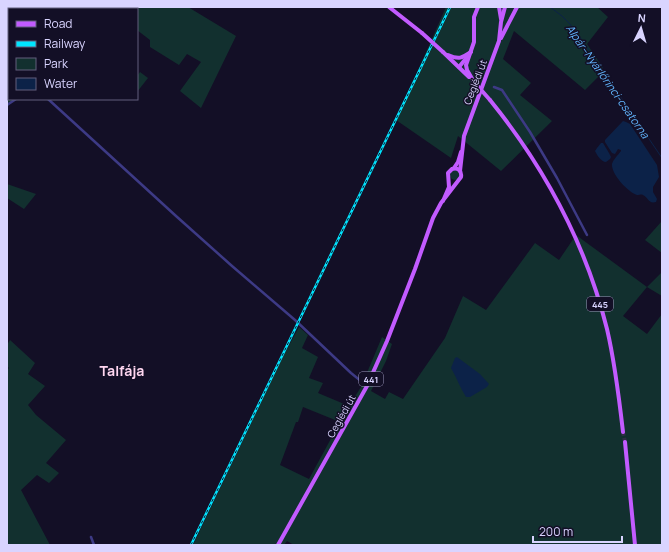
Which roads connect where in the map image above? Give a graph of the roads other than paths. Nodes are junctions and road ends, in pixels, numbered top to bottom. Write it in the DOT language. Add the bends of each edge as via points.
graph roads {
  1 [pos="389,7"];
  2 [pos="478,7"];
  3 [pos="499,7"];
  4 [pos="505,7"];
  5 [pos="517,7"];
  6 [pos="501,22"];
  7 [pos="499,42"];
  8 [pos="471,52"];
  9 [pos="445,53"];
  10 [pos="459,67"];
  11 [pos="474,83"];
  12 [pos="494,87"];
  13 [pos="49,100"];
  14 [pos="462,148"];
  15 [pos="454,168"];
  16 [pos="460,171"];
  17 [pos="449,179"];
  18 [pos="458,181"];
  19 [pos="443,201"];
  20 [pos="587,235"];
  21 [pos="367,386"];
  22 [pos="623,432"];
  23 [pos="624,442"];
  24 [pos="91,537"];
  25 [pos="94,545"];
  26 [pos="278,545"];
  27 [pos="635,545"];
  1 -- 9 [label="main road, 445, bridge"];
  2 -- 8 [label="main road" via="474,17 474,42"];
  3 -- 6 [label="main road, Ceglédi út / 441"];
  4 -- 6 [label="main road, Ceglédi út / 441"];
  5 -- 7 [label="main road"];
  6 -- 7 [label="main road, Ceglédi út / 441"];
  7 -- 14 [label="main road, Ceglédi út / 441" via="466,129"];
  8 -- 9 [label="main road" via="459,58"];
  8 -- 10 [label="main road"];
  8 -- 11 [label="main road" via="466,65"];
  9 -- 10 [label="main road, 445"];
  10 -- 11 [label="main road, 445"];
  11 -- 22 [label="main road, 445, bridge" via="490,100 535,161 581,250 607,329 618,383"];
  12 -- 20 [label="street" via="502,90 530,132"];
  13 -- 21 [label="street"];
  14 -- 15 [label="main road, Ceglédi út / 441"];
  14 -- 16 [label="main road, Ceglédi út / 441"];
  15 -- 16 [label="main road"];
  15 -- 17 [label="main road, 441" via="448,173"];
  16 -- 18 [label="main road, 441" via="462,176"];
  17 -- 18 [label="main road" via="453,182"];
  17 -- 19 [label="main road, Ceglédi út / 441" via="449,187"];
  18 -- 19 [label="main road, Ceglédi út / 441"];
  19 -- 21 [label="main road, Ceglédi út / 441" via="433,218"];
  21 -- 26 [label="main road, Ceglédi út / 441"];
  23 -- 27 [label="main road"];
  24 -- 25 [label="street"];
}
